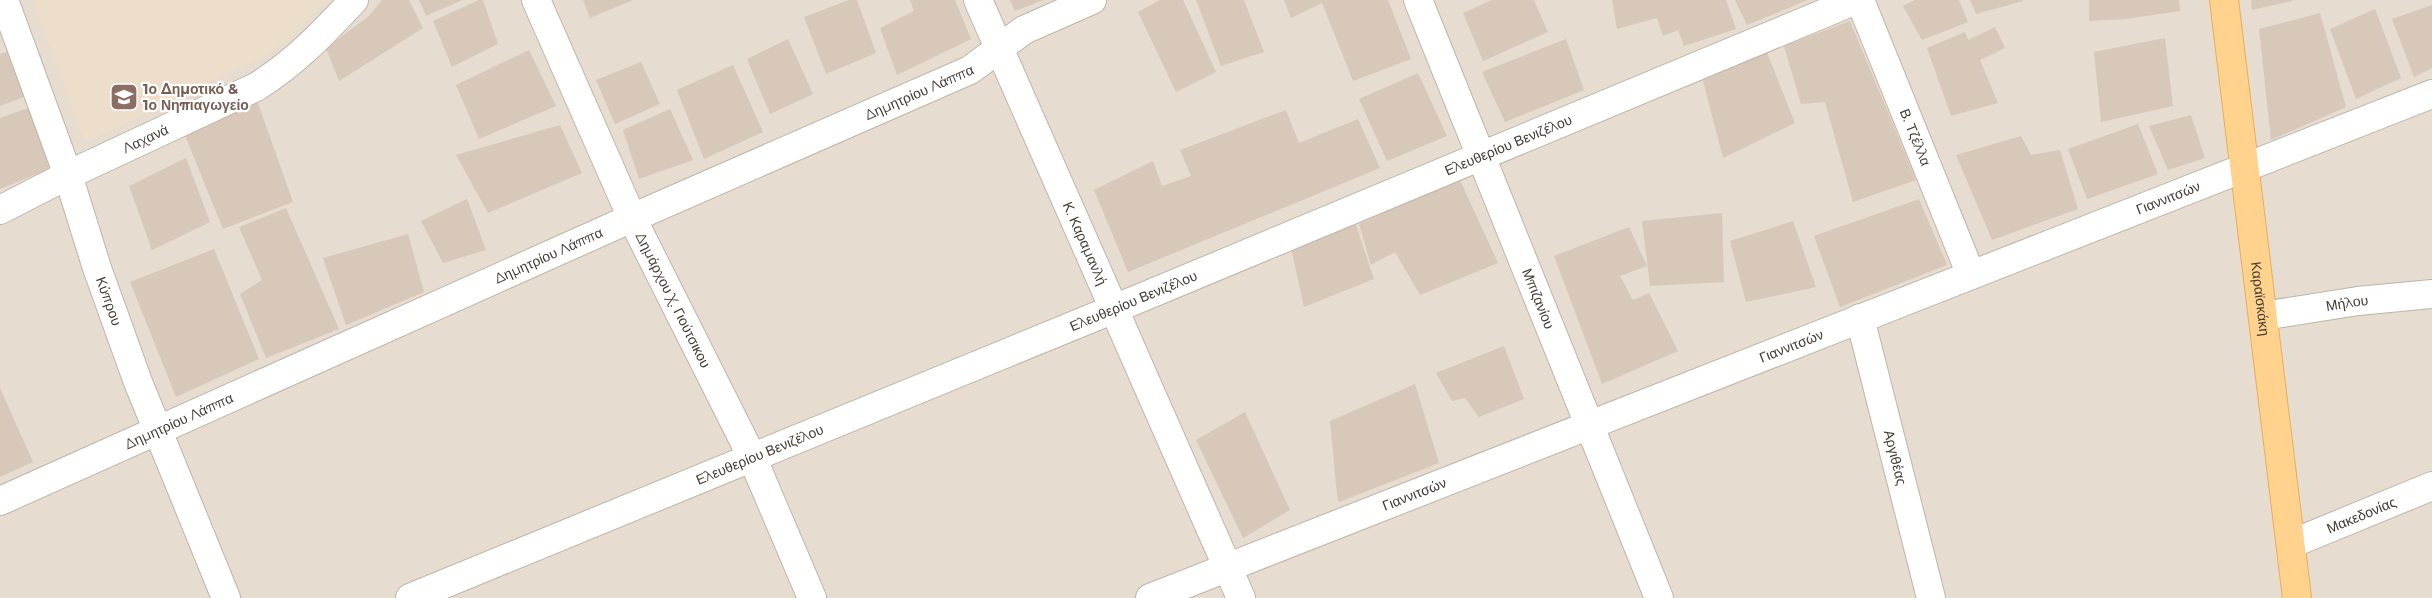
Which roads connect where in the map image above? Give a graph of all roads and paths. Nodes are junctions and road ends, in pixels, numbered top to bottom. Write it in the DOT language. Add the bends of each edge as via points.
graph roads {
  1 [pos="4,0"];
  2 [pos="354,0"];
  3 [pos="536,0"];
  4 [pos="978,0"];
  5 [pos="1092,0"];
  6 [pos="1418,0"];
  7 [pos="1856,0"];
  8 [pos="1860,0"];
  9 [pos="2224,0"];
  10 [pos="1000,49"];
  11 [pos="2432,94"];
  12 [pos="1481,156"];
  13 [pos="2245,167"];
  14 [pos="68,175"];
  15 [pos="0,210"];
  16 [pos="632,218"];
  17 [pos="1971,275"];
  18 [pos="2432,294"];
  19 [pos="1114,309"];
  20 [pos="2263,316"];
  21 [pos="1860,318"];
  22 [pos="1589,424"];
  23 [pos="157,431"];
  24 [pos="752,457"];
  25 [pos="2432,486"];
  26 [pos="0,501"];
  27 [pos="2291,544"];
  28 [pos="1226,566"];
  29 [pos="226,598"];
  30 [pos="410,598"];
  31 [pos="812,598"];
  32 [pos="1150,598"];
  33 [pos="1241,598"];
  34 [pos="1659,598"];
  35 [pos="1931,598"];
  36 [pos="2297,598"];
  1 -- 14 [label="street, Κύπρου"];
  2 -- 14 [label="street, Λαχανά" via="304,52 256,87"];
  3 -- 16 [label="street, Δημάρχου Χ. Γιούτσικου"];
  4 -- 10 [label="street, Κ. Καραμανλή"];
  5 -- 10 [label="street, Δημητρίου Λάππα" via="1033,25"];
  6 -- 12 [label="street, Μπιζανίου"];
  7 -- 12 [label="street, Ελευθερίου Βενιζέλου"];
  8 -- 17 [label="street, Β. Τζέλλα"];
  9 -- 13 [label="main road, Καραϊσκάκη"];
  10 -- 16 [label="street, Δημητρίου Λάππα" via="970,70"];
  10 -- 19 [label="street, Κ. Καραμανλή"];
  11 -- 13 [label="street, Γιαννιτσών"];
  12 -- 19 [label="street, Ελευθερίου Βενιζέλου"];
  12 -- 22 [label="street, Μπιζανίου"];
  13 -- 17 [label="street, Γιαννιτσών"];
  13 -- 20 [label="main road, Καραϊσκάκη"];
  14 -- 15 [label="street, Λαχανά"];
  14 -- 23 [label="street, Κύπρου" via="97,268"];
  16 -- 23 [label="street, Δημητρίου Λάππα"];
  16 -- 24 [label="street, Δημάρχου Χ. Γιούτσικου"];
  17 -- 21 [label="street, Γιαννιτσών"];
  18 -- 20 [label="street, Μήλου" via="2358,301"];
  19 -- 24 [label="street, Ελευθερίου Βενιζέλου"];
  19 -- 28 [label="street, Κ. Καραμανλή"];
  20 -- 27 [label="main road, Καραϊσκάκη"];
  21 -- 22 [label="street, Γιαννιτσών"];
  21 -- 35 [label="street, Αργιθέας"];
  22 -- 28 [label="street, Γιαννιτσών"];
  22 -- 34 [label="street, Μπιζανίου"];
  23 -- 26 [label="street, Δημητρίου Λάππα"];
  23 -- 29 [label="street, Κύπρου"];
  24 -- 30 [label="street, Ελευθερίου Βενιζέλου"];
  24 -- 31 [label="street, Δημάρχου Χ. Γιούτσικου"];
  25 -- 27 [label="street, Μακεδονίας"];
  27 -- 36 [label="main road, Καραϊσκάκη"];
  28 -- 32 [label="street, Γιαννιτσών"];
  28 -- 33 [label="street, Κ. Καραμανλή"];
}
